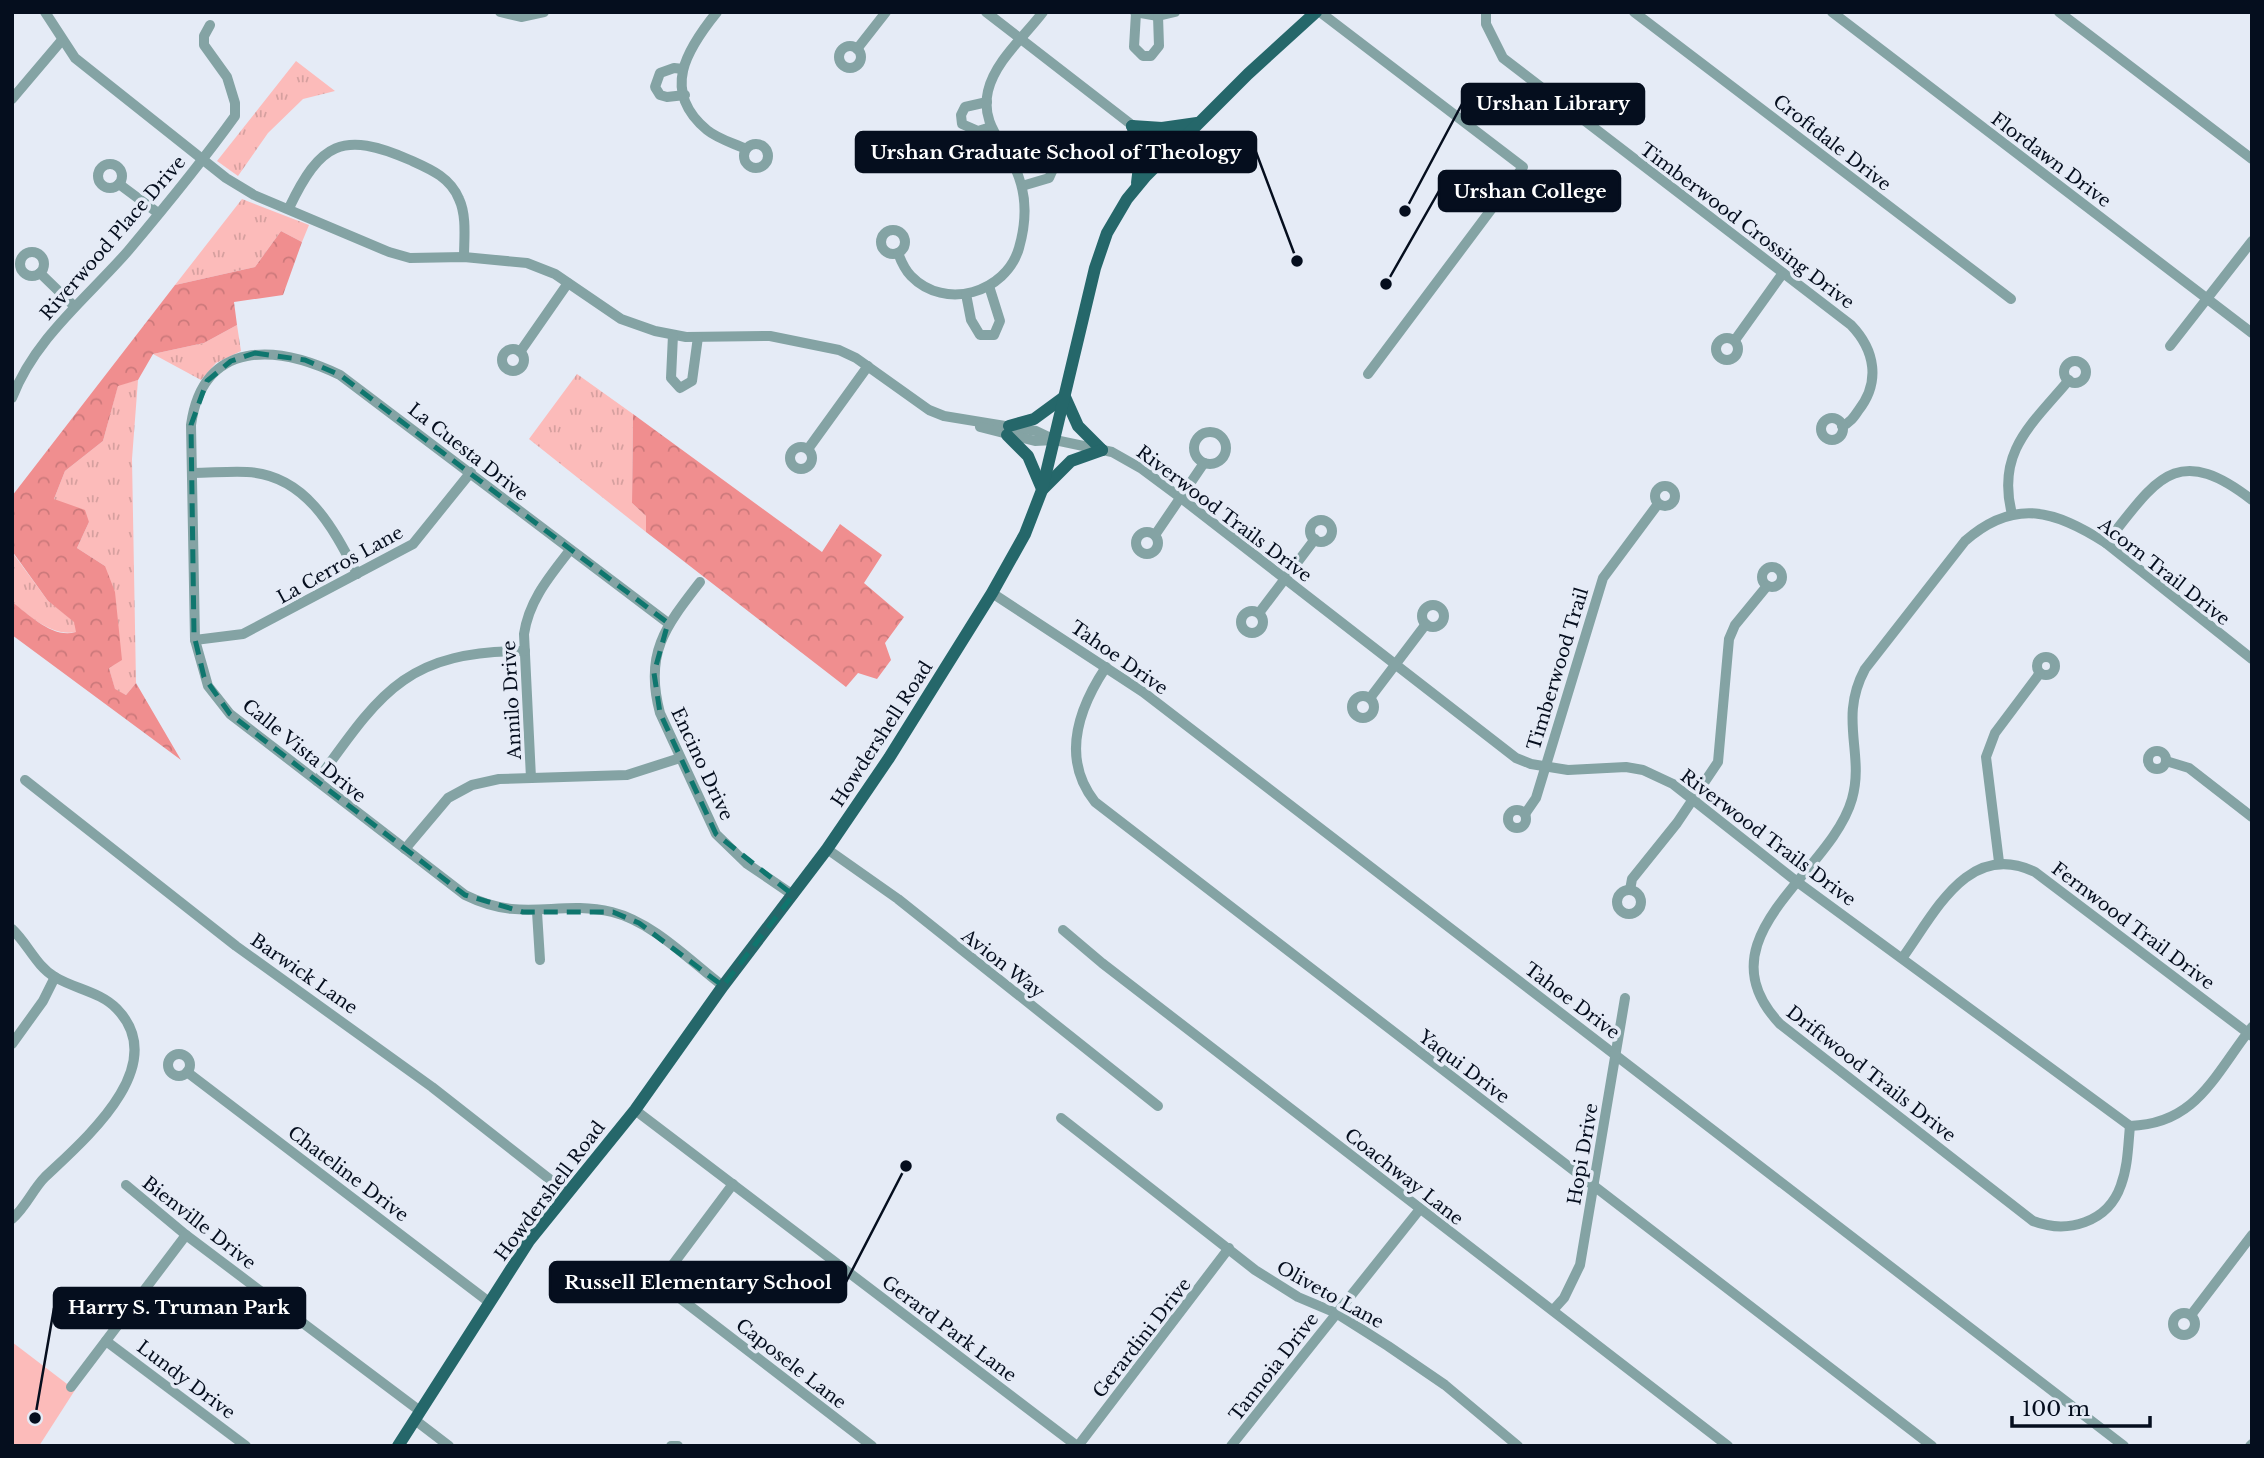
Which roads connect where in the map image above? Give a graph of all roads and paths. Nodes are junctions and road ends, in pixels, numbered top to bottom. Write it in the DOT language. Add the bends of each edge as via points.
graph roads {
  1 [pos="45,12"];
  2 [pos="500,12"];
  3 [pos="544,12"];
  4 [pos="717,12"];
  5 [pos="886,12"];
  6 [pos="986,12"];
  7 [pos="1044,12"];
  8 [pos="1175,12"];
  9 [pos="1318,12"];
  10 [pos="1486,12"];
  11 [pos="1634,12"];
  12 [pos="1832,12"];
  13 [pos="2059,12"];
  14 [pos="1136,13"];
  15 [pos="1158,16"];
  16 [pos="209,24"];
  17 [pos="62,40"];
  18 [pos="1022,40"];
  19 [pos="857,49"];
  20 [pos="683,69"];
  21 [pos="685,95"];
  22 [pos="12,99"];
  23 [pos="987,102"];
  24 [pos="1198,122"];
  25 [pos="1132,126"];
  26 [pos="991,127"];
  27 [pos="746,149"];
  28 [pos="1168,153"];
  29 [pos="203,159"];
  30 [pos="2252,159"];
  31 [pos="1013,163"];
  32 [pos="119,184"];
  33 [pos="1022,186"];
  34 [pos="1135,189"];
  35 [pos="289,208"];
  36 [pos="158,213"];
  37 [pos="2252,241"];
  38 [pos="898,253"];
  39 [pos="464,257"];
  40 [pos="40,273"];
  41 [pos="1783,273"];
  42 [pos="568,283"];
  43 [pos="989,286"];
  44 [pos="966,294"];
  45 [pos="2011,299"];
  46 [pos="2209,299"];
  47 [pos="74,306"];
  48 [pos="2252,333"];
  49 [pos="673,335"];
  50 [pos="698,337"];
  51 [pos="1735,340"];
  52 [pos="2170,346"];
  53 [pos="520,352"];
  54 [pos="232,361"];
  55 [pos="868,366"];
  56 [pos="1368,374"];
  57 [pos="2068,380"];
  58 [pos="14,386"];
  59 [pos="1065,397"];
  60 [pos="12,398"];
  61 [pos="1842,426"];
  62 [pos="1008,430"];
  63 [pos="1055,440"];
  64 [pos="807,449"];
  65 [pos="1101,450"];
  66 [pos="1204,463"];
  67 [pos="193,472"];
  68 [pos="471,472"];
  69 [pos="1042,490"];
  70 [pos="1181,498"];
  71 [pos="2252,500"];
  72 [pos="1658,504"];
  73 [pos="2012,514"];
  74 [pos="1155,535"];
  75 [pos="1315,540"];
  76 [pos="2106,544"];
  77 [pos="570,550"];
  78 [pos="357,573"];
  79 [pos="1286,578"];
  80 [pos="699,582"];
  81 [pos="1766,586"];
  82 [pos="992,593"];
  83 [pos="1259,613"];
  84 [pos="668,623"];
  85 [pos="1426,624"];
  86 [pos="195,640"];
  87 [pos="525,651"];
  88 [pos="2252,659"];
  89 [pos="1395,665"];
  90 [pos="1106,667"];
  91 [pos="2040,673"];
  92 [pos="1370,698"];
  93 [pos="680,758"];
  94 [pos="2166,761"];
  95 [pos="1544,766"];
  96 [pos="531,778"];
  97 [pos="25,780"];
  98 [pos="317,781"];
  99 [pos="1693,799"];
  100 [pos="1525,814"];
  101 [pos="2252,817"];
  102 [pos="405,849"];
  103 [pos="827,849"];
  104 [pos="1999,862"];
  105 [pos="1796,881"];
  106 [pos="1630,890"];
  107 [pos="793,895"];
  108 [pos="537,912"];
  109 [pos="12,929"];
  110 [pos="1063,930"];
  111 [pos="1903,957"];
  112 [pos="540,960"];
  113 [pos="55,977"];
  114 [pos="723,986"];
  115 [pos="1625,998"];
  116 [pos="2250,1032"];
  117 [pos="12,1044"];
  118 [pos="1616,1054"];
  119 [pos="187,1072"];
  120 [pos="1158,1106"];
  121 [pos="635,1110"];
  122 [pos="1061,1118"];
  123 [pos="2130,1126"];
  124 [pos="733,1184"];
  125 [pos="126,1185"];
  126 [pos="1593,1186"];
  127 [pos="566,1192"];
  128 [pos="1420,1209"];
  129 [pos="12,1219"];
  130 [pos="186,1235"];
  131 [pos="2252,1235"];
  132 [pos="1229,1248"];
  133 [pos="489,1302"];
  134 [pos="1554,1309"];
  135 [pos="1336,1313"];
  136 [pos="2191,1315"];
  137 [pos="106,1341"];
  138 [pos="71,1387"];
  139 [pos="417,1416"];
  140 [pos="1723,1444"];
  141 [pos="246,1446"];
  142 [pos="398,1446"];
  143 [pos="449,1446"];
  144 [pos="671,1446"];
  145 [pos="678,1446"];
  146 [pos="872,1446"];
  147 [pos="1077,1446"];
  148 [pos="1231,1446"];
  149 [pos="1518,1446"];
  150 [pos="1932,1446"];
  151 [pos="2124,1446"];
  1 -- 17 [label="street"];
  2 -- 3 [label="street" via="521,17"];
  4 -- 20 [label="street" via="684,59"];
  5 -- 19 [label="street"];
  6 -- 18 [label="street"];
  7 -- 18 [label="street"];
  8 -- 15 [label="street"];
  9 -- 24 [label="main road, Howdershell Road"];
  9 -- 56 [label="street" via="1523,167"];
  10 -- 41 [label="street, Timberwood Crossing Drive" via="1486,24 1503,58"];
  11 -- 45 [label="street, Croftdale Drive"];
  12 -- 46 [label="street, Flordawn Drive"];
  13 -- 30 [label="street"];
  14 -- 15 [label="street"];
  14 -- 15 [label="street" via="1135,47 1143,56 1151,57 1159,46"];
  16 -- 29 [label="street, Riverwood Place Drive" via="204,45 227,77 235,116"];
  17 -- 22 [label="street"];
  17 -- 29 [label="street" via="108,87"];
  18 -- 23 [label="street" via="992,78"];
  18 -- 25 [label="street"];
  20 -- 21 [label="street"];
  20 -- 21 [label="street" via="660,73 655,87 667,97"];
  21 -- 27 [label="street" via="707,130"];
  23 -- 26 [label="street"];
  23 -- 26 [label="street" via="965,107 962,124 978,131"];
  24 -- 25 [label="main road" via="1162,128"];
  24 -- 28 [label="main road, Howdershell Road"];
  25 -- 28 [label="street"];
  25 -- 34 [label="main road" via="1141,157"];
  26 -- 31 [label="street"];
  28 -- 34 [label="main road, Howdershell Road"];
  29 -- 35 [label="street" via="240,187"];
  29 -- 36 [label="street, Riverwood Place Drive"];
  31 -- 33 [label="street"];
  31 -- 33 [label="street" via="1044,155 1051,159 1054,167 1049,178"];
  32 -- 36 [label="street"];
  33 -- 43 [label="street" via="1025,215 1018,251 1007,271"];
  34 -- 59 [label="main road, Howdershell Road" via="1103,245"];
  35 -- 39 [label="street" via="389,252 428,259"];
  35 -- 39 [label="street" via="315,162 342,147 370,144 444,178 460,199"];
  36 -- 47 [label="street, Riverwood Place Drive"];
  37 -- 46 [label="street"];
  38 -- 44 [label="street" via="910,275 927,288"];
  39 -- 42 [label="street" via="527,263"];
  40 -- 47 [label="street"];
  41 -- 51 [label="street"];
  41 -- 61 [label="street, Timberwood Crossing Drive" via="1851,325 1870,352 1872,378 1867,400"];
  42 -- 49 [label="street" via="621,318"];
  42 -- 53 [label="street"];
  43 -- 44 [label="street"];
  43 -- 44 [label="street" via="1000,321 994,335 975,330"];
  46 -- 48 [label="street, Flordawn Drive"];
  46 -- 52 [label="street"];
  47 -- 58 [label="street, Riverwood Place Drive"];
  49 -- 50 [label="street"];
  49 -- 50 [label="street" via="671,378 680,388 692,380"];
  50 -- 55 [label="street" via="750,335 795,340 839,349"];
  54 -- 67 [label="street, Calle Vista Drive" via="198,394 191,425"];
  54 -- 68 [label="street, La Cuesta Drive" via="266,353 323,367 359,387"];
  55 -- 62 [label="street, Riverwood Trails Drive" via="929,410"];
  55 -- 64 [label="street"];
  57 -- 73 [label="street" via="2014,449 2006,477"];
  58 -- 60 [label="street, Riverwood Place Drive"];
  59 -- 62 [label="main road" via="1034,419"];
  59 -- 63 [label="main road, Howdershell Road"];
  59 -- 65 [label="main road" via="1078,426"];
  62 -- 63 [label="street, Riverwood Trails Drive" via="1035,441"];
  62 -- 69 [label="main road" via="1028,456"];
  63 -- 65 [label="street, Riverwood Trails Drive"];
  63 -- 69 [label="main road, Howdershell Road"];
  65 -- 69 [label="main road" via="1071,461"];
  65 -- 70 [label="street, Riverwood Trails Drive" via="1142,469"];
  66 -- 70 [label="street"];
  67 -- 78 [label="street" via="249,472 280,479 320,509"];
  67 -- 86 [label="street, Calle Vista Drive"];
  68 -- 77 [label="street, La Cuesta Drive"];
  68 -- 78 [label="street, La Cerros Lane" via="413,544"];
  69 -- 82 [label="main road, Howdershell Road" via="1025,534"];
  70 -- 74 [label="street"];
  70 -- 79 [label="street, Riverwood Trails Drive"];
  71 -- 76 [label="street" via="2208,472 2187,470 2168,475 2152,487"];
  72 -- 95 [label="street, Timberwood Trail" via="1603,578"];
  73 -- 76 [label="street, Acorn Trail Drive" via="2059,517"];
  73 -- 105 [label="street, Driftwood Trails Drive" via="1965,541 1865,669 1851,705 1853,797 1837,831"];
  75 -- 79 [label="street"];
  76 -- 88 [label="street, Acorn Trail Drive"];
  77 -- 84 [label="street, La Cuesta Drive"];
  77 -- 87 [label="street, Annilo Drive" via="531,605"];
  78 -- 86 [label="street, La Cerros Lane" via="243,634"];
  79 -- 83 [label="street"];
  79 -- 89 [label="street, Riverwood Trails Drive"];
  80 -- 84 [label="street, Encino Drive"];
  81 -- 99 [label="street" via="1729,639 1722,752"];
  82 -- 90 [label="street, Tahoe Drive"];
  82 -- 103 [label="main road, Howdershell Road"];
  84 -- 93 [label="street, Encino Drive" via="657,648 655,693"];
  85 -- 89 [label="street"];
  86 -- 98 [label="street, Calle Vista Drive" via="208,686 230,714"];
  87 -- 96 [label="street, Annilo Drive"];
  87 -- 98 [label="street" via="455,657 402,680 374,703"];
  89 -- 92 [label="street"];
  89 -- 95 [label="street, Riverwood Trails Drive" via="1516,758"];
  90 -- 118 [label="street, Tahoe Drive"];
  90 -- 126 [label="street, Yaqui Drive" via="1085,703 1075,750 1077,772 1095,802"];
  91 -- 104 [label="street" via="1995,733 1986,757"];
  93 -- 96 [label="street" via="627,775"];
  93 -- 107 [label="street, Encino Drive" via="716,834 746,863"];
  94 -- 101 [label="street" via="2189,768"];
  95 -- 99 [label="street, Riverwood Trails Drive" via="1643,770"];
  95 -- 100 [label="street, Timberwood Trail" via="1532,807"];
  96 -- 102 [label="street" via="499,779 460,791 437,809"];
  97 -- 127 [label="street, Barwick Lane" via="236,946 423,1080"];
  98 -- 102 [label="street, Calle Vista Drive"];
  99 -- 105 [label="street, Riverwood Trails Drive"];
  99 -- 106 [label="street" via="1632,879"];
  102 -- 108 [label="street, Calle Vista Drive" via="477,901 500,909"];
  103 -- 107 [label="main road, Howdershell Road"];
  103 -- 120 [label="street, Avion Way" via="898,899"];
  104 -- 111 [label="street" via="1958,882"];
  104 -- 116 [label="street, Fernwood Trail Drive" via="2035,872"];
  105 -- 111 [label="street, Riverwood Trails Drive"];
  105 -- 123 [label="street, Driftwood Trails Drive" via="1765,924 1755,954 1757,982 1767,1011 2022,1215 2044,1226 2067,1228 2106,1210 2126,1164"];
  107 -- 114 [label="main road, Howdershell Road"];
  108 -- 112 [label="street"];
  108 -- 114 [label="street, Calle Vista Drive" via="587,909 626,917"];
  109 -- 113 [label="street"];
  110 -- 128 [label="street, Coachway Lane"];
  111 -- 123 [label="street, Riverwood Trails Drive"];
  113 -- 117 [label="street"];
  113 -- 129 [label="street" via="99,996 119,1011 130,1032 135,1059 125,1087 99,1122"];
  114 -- 121 [label="main road, Howdershell Road"];
  115 -- 118 [label="street, Hopi Drive"];
  116 -- 123 [label="street" via="2190,1108 2163,1122"];
  118 -- 126 [label="street, Hopi Drive"];
  118 -- 151 [label="street, Tahoe Drive"];
  119 -- 133 [label="street, Chateline Drive"];
  121 -- 124 [label="street, Gerard Park Lane"];
  121 -- 127 [label="main road, Howdershell Road"];
  122 -- 132 [label="street, Oliveto Lane"];
  124 -- 146 [label="street, Caposele Lane" via="662,1279 664,1286"];
  124 -- 147 [label="street, Gerard Park Lane"];
  125 -- 130 [label="street, Bienville Drive"];
  126 -- 134 [label="street, Hopi Drive" via="1580,1265"];
  126 -- 150 [label="street, Yaqui Drive"];
  127 -- 133 [label="main road, Howdershell Road"];
  128 -- 134 [label="street, Coachway Lane"];
  128 -- 135 [label="street, Tannoia Drive"];
  130 -- 137 [label="street"];
  130 -- 139 [label="street, Bienville Drive"];
  131 -- 136 [label="street"];
  132 -- 135 [label="street, Oliveto Lane" via="1277,1286"];
  132 -- 147 [label="street, Gerardini Drive"];
  133 -- 139 [label="main road, Howdershell Road"];
  134 -- 140 [label="street, Coachway Lane"];
  135 -- 148 [label="street, Tannoia Drive"];
  135 -- 149 [label="street, Oliveto Lane" via="1445,1385"];
  137 -- 138 [label="street"];
  137 -- 141 [label="street, Lundy Drive"];
  139 -- 142 [label="main road, Howdershell Road"];
  139 -- 143 [label="street, Bienville Drive"];
  144 -- 145 [label="street"];
}
